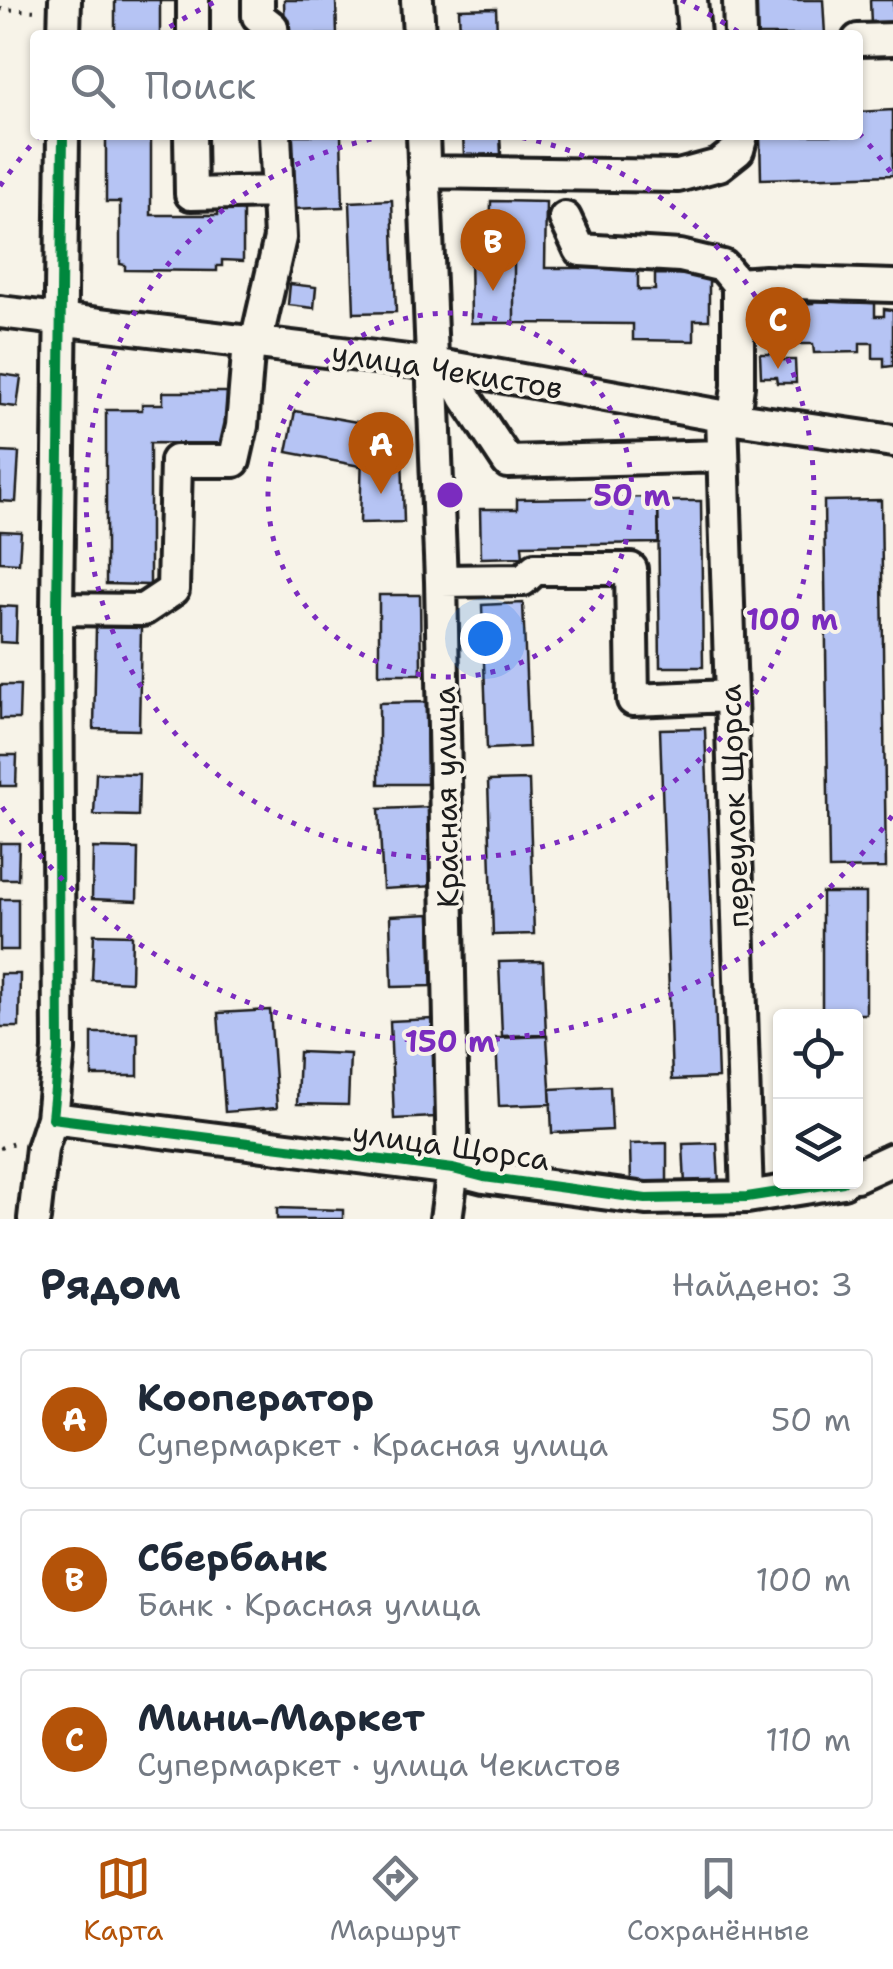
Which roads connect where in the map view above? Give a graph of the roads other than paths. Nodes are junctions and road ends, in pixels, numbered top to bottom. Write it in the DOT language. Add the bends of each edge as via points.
graph roads {
  1 [pos="193,0"];
  2 [pos="258,0"];
  3 [pos="417,0"];
  4 [pos="691,0"];
  5 [pos="738,0"];
  6 [pos="54,6"];
  7 [pos="62,30"];
  8 [pos="192,30"];
  9 [pos="272,30"];
  10 [pos="419,30"];
  11 [pos="694,30"];
  12 [pos="740,30"];
  13 [pos="893,39"];
  14 [pos="863,40"];
  15 [pos="63,140"];
  16 [pos="190,140"];
  17 [pos="276,140"];
  18 [pos="423,140"];
  19 [pos="741,140"];
  20 [pos="424,172"];
  21 [pos="277,192"];
  22 [pos="565,218"];
  23 [pos="738,284"];
  24 [pos="893,286"];
  25 [pos="0,312"];
  26 [pos="61,320"];
  27 [pos="252,343"];
  28 [pos="442,365"];
  29 [pos="728,417"];
  30 [pos="893,441"];
  31 [pos="724,456"];
  32 [pos="441,581"];
  33 [pos="57,609"];
  34 [pos="730,696"];
  35 [pos="52,1118"];
  36 [pos="893,1159"];
  37 [pos="453,1169"];
  38 [pos="863,1173"];
  39 [pos="798,1189"];
  40 [pos="747,1197"];
  41 [pos="34,1219"];
  42 [pos="446,1219"];
  1 -- 8 [label="street"];
  2 -- 9 [label="street" via="258,16"];
  3 -- 10 [label="street"];
  4 -- 11 [label="street"];
  5 -- 12 [label="street"];
  6 -- 7 [label="street"];
  13 -- 14 [label="street"];
  15 -- 26 [label="street"];
  16 -- 21 [label="street" via="190,194"];
  17 -- 21 [label="street"];
  18 -- 20 [label="street, Красная улица"];
  19 -- 20 [label="street" via="719,165 678,176"];
  20 -- 28 [label="street, Красная улица"];
  21 -- 27 [label="street" via="280,238"];
  22 -- 23 [label="street" via="580,250 680,256 723,266"];
  23 -- 24 [label="street"];
  23 -- 29 [label="street, переулок Щорса" via="738,386"];
  25 -- 26 [label="street, улица Чекистов"];
  26 -- 27 [label="street, улица Чекистов"];
  26 -- 33 [label="street"];
  27 -- 28 [label="street, улица Чекистов"];
  27 -- 33 [label="street" via="234,461 176,461 173,590 144,610"];
  28 -- 29 [label="street, улица Чекистов"];
  28 -- 31 [label="street" via="508,462"];
  28 -- 32 [label="street, Красная улица"];
  29 -- 30 [label="street, улица Чекистов"];
  29 -- 31 [label="street, переулок Щорса"];
  31 -- 34 [label="street, переулок Щорса"];
  32 -- 34 [label="street" via="523,580 535,568 631,568 633,700"];
  32 -- 37 [label="street, Красная улица"];
  33 -- 35 [label="street" via="59,1050"];
  34 -- 40 [label="street, переулок Щорса"];
  35 -- 37 [label="street, улица Щорса"];
  35 -- 41 [label="street"];
  36 -- 38 [label="street"];
  37 -- 40 [label="street, улица Щорса" via="646,1199"];
  37 -- 42 [label="street, Красная улица"];
  39 -- 40 [label="street, улица Щорса"];
}
